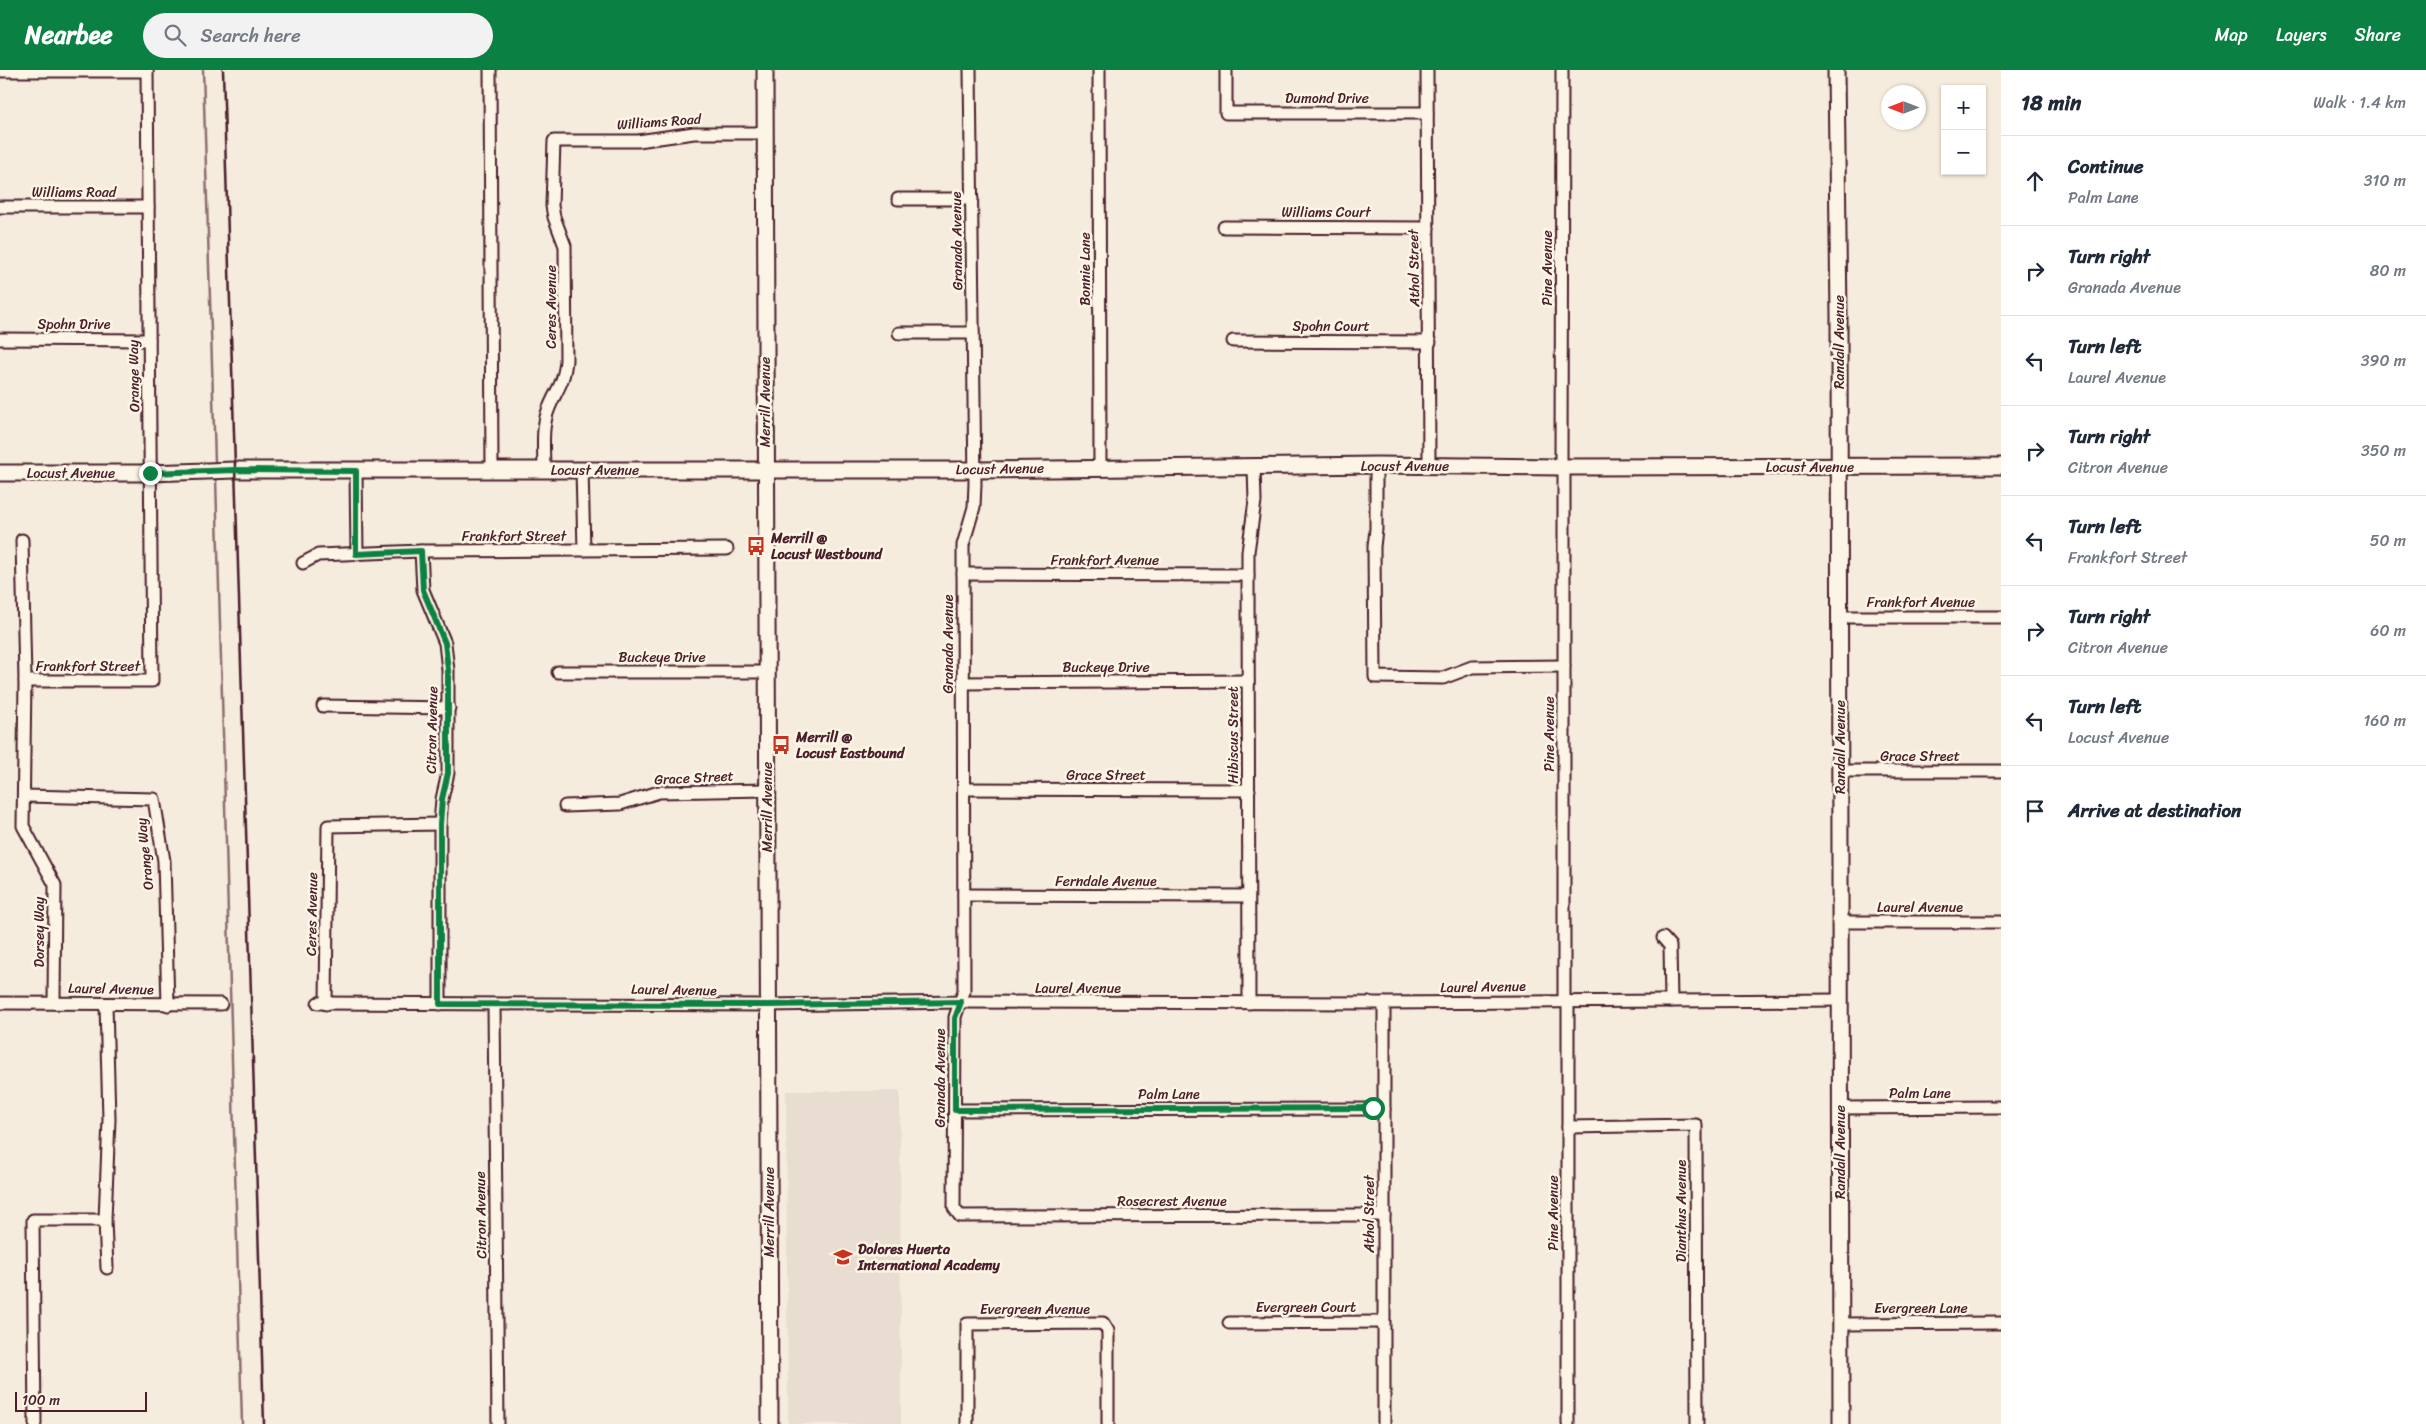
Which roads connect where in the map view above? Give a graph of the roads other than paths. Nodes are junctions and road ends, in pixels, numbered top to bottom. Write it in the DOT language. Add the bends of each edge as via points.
graph roads {
  1 [pos="147,70"];
  2 [pos="490,70"];
  3 [pos="765,70"];
  4 [pos="970,70"];
  5 [pos="1099,70"];
  6 [pos="1226,70"];
  7 [pos="1427,70"];
  8 [pos="1562,70"];
  9 [pos="1836,70"];
  10 [pos="0,71"];
  11 [pos="1427,113"];
  12 [pos="765,133"];
  13 [pos="554,141"];
  14 [pos="898,199"];
  15 [pos="972,199"];
  16 [pos="0,207"];
  17 [pos="148,207"];
  18 [pos="1224,227"];
  19 [pos="1428,228"];
  20 [pos="900,334"];
  21 [pos="973,334"];
  22 [pos="0,339"];
  23 [pos="148,340"];
  24 [pos="1233,341"];
  25 [pos="1430,342"];
  26 [pos="1376,465"];
  27 [pos="1429,465"];
  28 [pos="1838,466"];
  29 [pos="2001,466"];
  30 [pos="1254,467"];
  31 [pos="1563,467"];
  32 [pos="1100,468"];
  33 [pos="582,469"];
  34 [pos="492,470"];
  35 [pos="544,470"];
  36 [pos="766,470"];
  37 [pos="974,470"];
  38 [pos="356,471"];
  39 [pos="0,473"];
  40 [pos="150,473"];
  41 [pos="22,540"];
  42 [pos="728,549"];
  43 [pos="584,550"];
  44 [pos="421,551"];
  45 [pos="356,554"];
  46 [pos="302,563"];
  47 [pos="963,574"];
  48 [pos="1248,575"];
  49 [pos="1840,617"];
  50 [pos="2001,617"];
  51 [pos="1564,666"];
  52 [pos="558,672"];
  53 [pos="766,672"];
  54 [pos="25,681"];
  55 [pos="152,681"];
  56 [pos="1248,681"];
  57 [pos="963,683"];
  58 [pos="323,706"];
  59 [pos="449,708"];
  60 [pos="1840,771"];
  61 [pos="2001,771"];
  62 [pos="767,790"];
  63 [pos="964,790"];
  64 [pos="1249,790"];
  65 [pos="24,796"];
  66 [pos="565,806"];
  67 [pos="440,824"];
  68 [pos="964,896"];
  69 [pos="1248,896"];
  70 [pos="1839,922"];
  71 [pos="2001,922"];
  72 [pos="1663,938"];
  73 [pos="1839,1000"];
  74 [pos="1566,1001"];
  75 [pos="1671,1001"];
  76 [pos="961,1002"];
  77 [pos="0,1003"];
  78 [pos="54,1003"];
  79 [pos="1249,1003"];
  80 [pos="1384,1003"];
  81 [pos="106,1004"];
  82 [pos="221,1004"];
  83 [pos="322,1004"];
  84 [pos="440,1004"];
  85 [pos="168,1005"];
  86 [pos="494,1005"];
  87 [pos="768,1005"];
  88 [pos="2001,1107"];
  89 [pos="1384,1108"];
  90 [pos="1840,1108"];
  91 [pos="955,1110"];
  92 [pos="1568,1127"];
  93 [pos="1384,1215"];
  94 [pos="960,1216"];
  95 [pos="105,1220"];
  96 [pos="107,1268"];
  97 [pos="1383,1322"];
  98 [pos="1229,1323"];
  99 [pos="2001,1323"];
  100 [pos="1841,1324"];
  101 [pos="35,1424"];
  102 [pos="498,1424"];
  103 [pos="770,1424"];
  104 [pos="967,1424"];
  105 [pos="1108,1424"];
  106 [pos="1384,1424"];
  107 [pos="1568,1424"];
  108 [pos="1697,1424"];
  109 [pos="1841,1424"];
  1 -- 10 [label="street"];
  1 -- 17 [label="street, Orange Way"];
  2 -- 34 [label="street"];
  3 -- 12 [label="street, Merrill Avenue"];
  4 -- 15 [label="street, Granada Avenue"];
  5 -- 32 [label="street, Bonnie Lane"];
  6 -- 11 [label="street, Dumond Drive" via="1226,113"];
  7 -- 11 [label="street, Athol Street"];
  8 -- 31 [label="street, Pine Avenue"];
  9 -- 28 [label="street, Randall Avenue"];
  11 -- 19 [label="street, Athol Street"];
  12 -- 13 [label="street, Williams Road" via="694,133 638,141"];
  12 -- 36 [label="street, Merrill Avenue"];
  13 -- 35 [label="street, Ceres Avenue" via="552,206 565,246 566,360 565,376 544,425"];
  14 -- 15 [label="street"];
  15 -- 21 [label="street, Granada Avenue"];
  16 -- 17 [label="street, Williams Road"];
  17 -- 23 [label="street, Orange Way"];
  18 -- 19 [label="street, Williams Court"];
  19 -- 25 [label="street, Athol Street"];
  20 -- 21 [label="street"];
  21 -- 37 [label="street, Granada Avenue"];
  22 -- 23 [label="street, Spohn Drive"];
  23 -- 40 [label="street, Orange Way"];
  24 -- 25 [label="street, Spohn Court"];
  25 -- 27 [label="street, Athol Street"];
  26 -- 27 [label="street, Locust Avenue"];
  26 -- 30 [label="street, Locust Avenue"];
  26 -- 51 [label="street" via="1375,676 1443,678 1472,667"];
  27 -- 31 [label="street, Locust Avenue"];
  28 -- 29 [label="street, Locust Avenue"];
  28 -- 31 [label="street, Locust Avenue"];
  28 -- 49 [label="street, Randall Avenue"];
  30 -- 32 [label="street, Locust Avenue"];
  30 -- 48 [label="street, Hibiscus Street" via="1255,501"];
  31 -- 51 [label="street, Pine Avenue"];
  32 -- 37 [label="street, Locust Avenue"];
  33 -- 35 [label="street, Locust Avenue"];
  33 -- 36 [label="street, Locust Avenue"];
  33 -- 43 [label="street"];
  34 -- 35 [label="street, Locust Avenue"];
  34 -- 38 [label="street, Locust Avenue"];
  36 -- 37 [label="street, Locust Avenue"];
  36 -- 53 [label="street, Merrill Avenue"];
  37 -- 47 [label="street, Granada Avenue" via="974,507 963,545"];
  38 -- 40 [label="street, Locust Avenue"];
  38 -- 45 [label="street"];
  39 -- 40 [label="street, Locust Avenue"];
  40 -- 55 [label="street, Orange Way"];
  41 -- 54 [label="street, Dorsey Way"];
  42 -- 43 [label="street, Frankfort Street"];
  43 -- 44 [label="street, Frankfort Street"];
  44 -- 45 [label="street, Frankfort Street"];
  44 -- 59 [label="street, Citron Avenue" via="423,590 445,643"];
  45 -- 46 [label="street, Frankfort Street" via="318,555"];
  47 -- 48 [label="street, Frankfort Avenue"];
  47 -- 57 [label="street, Granada Avenue"];
  48 -- 56 [label="street, Hibiscus Street"];
  49 -- 50 [label="street, Frankfort Avenue"];
  49 -- 60 [label="street, Randall Avenue"];
  51 -- 74 [label="street, Pine Avenue"];
  52 -- 53 [label="street, Buckeye Drive"];
  53 -- 62 [label="street, Merrill Avenue"];
  54 -- 55 [label="street, Frankfort Street"];
  54 -- 65 [label="street, Dorsey Way"];
  56 -- 57 [label="street, Buckeye Drive"];
  56 -- 64 [label="street, Hibiscus Street"];
  57 -- 63 [label="street, Granada Avenue"];
  58 -- 59 [label="street"];
  59 -- 67 [label="street, Citron Avenue" via="448,773"];
  60 -- 61 [label="street, Grace Street"];
  60 -- 70 [label="street, Randall Avenue"];
  62 -- 66 [label="street, Grace Street" via="659,792 620,804"];
  62 -- 87 [label="street, Merrill Avenue"];
  63 -- 64 [label="street, Grace Street"];
  63 -- 68 [label="street, Granada Avenue"];
  64 -- 69 [label="street, Hibiscus Street"];
  65 -- 78 [label="street, Dorsey Way" via="23,826 55,885"];
  65 -- 85 [label="street, Orange Way" via="154,799 164,861"];
  67 -- 83 [label="street, Ceres Avenue" via="328,826"];
  67 -- 84 [label="street, Citron Avenue"];
  68 -- 69 [label="street, Ferndale Avenue"];
  68 -- 76 [label="street, Granada Avenue" via="964,991"];
  69 -- 79 [label="street, Hibiscus Street"];
  70 -- 71 [label="street, Laurel Avenue"];
  70 -- 73 [label="street, Randall Avenue"];
  72 -- 75 [label="street" via="1670,946"];
  73 -- 75 [label="street, Laurel Avenue"];
  73 -- 90 [label="street, Randall Avenue"];
  74 -- 75 [label="street, Laurel Avenue"];
  74 -- 80 [label="street, Laurel Avenue"];
  74 -- 92 [label="street, Pine Avenue"];
  76 -- 79 [label="street, Laurel Avenue"];
  76 -- 87 [label="street, Laurel Avenue"];
  76 -- 91 [label="street, Granada Avenue" via="955,1018"];
  77 -- 78 [label="street, Laurel Avenue"];
  78 -- 81 [label="street, Laurel Avenue"];
  79 -- 80 [label="street, Laurel Avenue"];
  80 -- 89 [label="street, Athol Street"];
  81 -- 85 [label="street, Laurel Avenue"];
  81 -- 95 [label="street" via="109,1119"];
  82 -- 85 [label="street, Laurel Avenue"];
  83 -- 84 [label="street, Laurel Avenue"];
  84 -- 86 [label="street, Laurel Avenue"];
  86 -- 87 [label="street, Laurel Avenue"];
  86 -- 102 [label="street, Citron Avenue"];
  87 -- 103 [label="street, Merrill Avenue"];
  88 -- 90 [label="street, Palm Lane"];
  89 -- 91 [label="street, Palm Lane"];
  89 -- 93 [label="street, Athol Street"];
  90 -- 100 [label="street, Randall Avenue"];
  91 -- 94 [label="street, Granada Avenue" via="954,1208"];
  92 -- 107 [label="street, Pine Avenue"];
  92 -- 108 [label="street, Dianthus Avenue" via="1696,1125"];
  93 -- 94 [label="street, Rosecrest Avenue"];
  93 -- 97 [label="street, Athol Street"];
  95 -- 96 [label="street"];
  95 -- 101 [label="street" via="33,1220"];
  97 -- 98 [label="street, Evergreen Court"];
  97 -- 106 [label="street, Athol Street"];
  99 -- 100 [label="street, Evergreen Lane"];
  100 -- 109 [label="street, Randall Avenue"];
  104 -- 105 [label="street, Evergreen Avenue" via="968,1324 1103,1323 1108,1331"];
}
